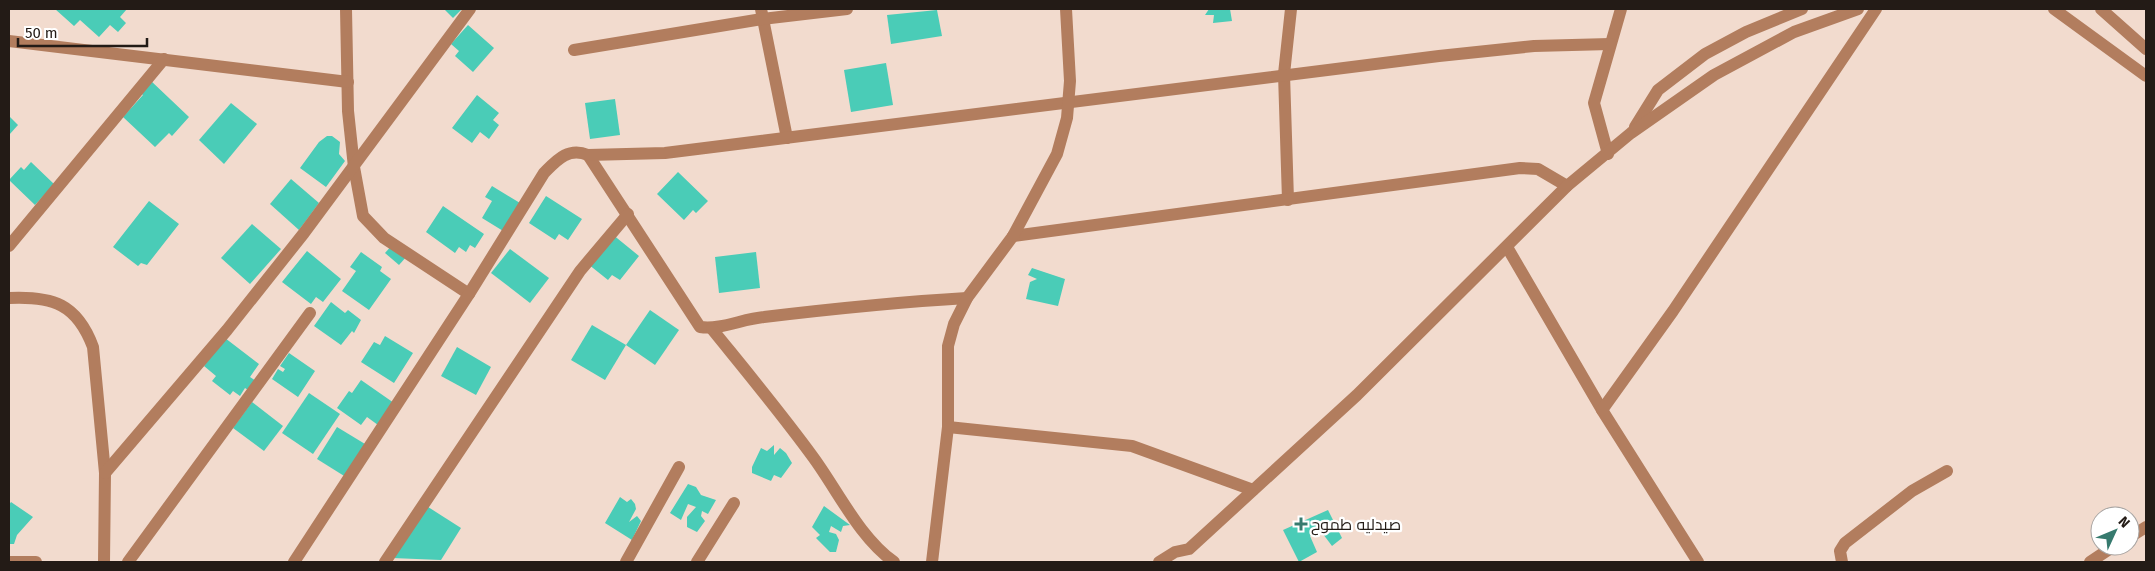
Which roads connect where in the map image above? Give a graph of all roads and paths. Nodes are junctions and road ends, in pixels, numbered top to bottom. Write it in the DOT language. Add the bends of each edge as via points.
graph roads {
  1 [pos="346,9"];
  2 [pos="470,9"];
  3 [pos="847,9"];
  4 [pos="1066,9"];
  5 [pos="1291,9"];
  6 [pos="1621,9"];
  7 [pos="1802,9"];
  8 [pos="1858,9"];
  9 [pos="1876,9"];
  10 [pos="2054,9"];
  11 [pos="2101,9"];
  12 [pos="762,14"];
  13 [pos="9,41"];
  14 [pos="1610,44"];
  15 [pos="2146,49"];
  16 [pos="574,50"];
  17 [pos="164,59"];
  18 [pos="1284,74"];
  19 [pos="2146,76"];
  20 [pos="348,82"];
  21 [pos="1069,101"];
  22 [pos="1631,133"];
  23 [pos="787,138"];
  24 [pos="1608,154"];
  25 [pos="588,155"];
  26 [pos="354,167"];
  27 [pos="1567,186"];
  28 [pos="1288,200"];
  29 [pos="628,214"];
  30 [pos="1013,236"];
  31 [pos="9,246"];
  32 [pos="1507,247"];
  33 [pos="470,294"];
  34 [pos="9,298"];
  35 [pos="967,298"];
  36 [pos="310,313"];
  37 [pos="712,328"];
  38 [pos="1602,410"];
  39 [pos="948,426"];
  40 [pos="679,467"];
  41 [pos="1947,471"];
  42 [pos="105,473"];
  43 [pos="1253,490"];
  44 [pos="734,503"];
  45 [pos="1189,549"];
  46 [pos="9,562"];
  47 [pos="36,562"];
  48 [pos="104,562"];
  49 [pos="128,562"];
  50 [pos="294,562"];
  51 [pos="386,562"];
  52 [pos="626,562"];
  53 [pos="697,562"];
  54 [pos="894,562"];
  55 [pos="932,562"];
  56 [pos="1159,562"];
  57 [pos="1185,562"];
  58 [pos="1698,562"];
  59 [pos="1842,562"];
  1 -- 20 [label="street"];
  2 -- 26 [label="street"];
  3 -- 12 [label="street"];
  4 -- 21 [label="street"];
  5 -- 18 [label="street"];
  6 -- 14 [label="street"];
  7 -- 22 [label="street" via="1746,32 1705,54 1658,90"];
  8 -- 22 [label="street" via="1794,32 1714,75"];
  9 -- 38 [label="street" via="1674,312"];
  10 -- 19 [label="street"];
  11 -- 15 [label="street"];
  12 -- 16 [label="street"];
  12 -- 23 [label="street"];
  13 -- 17 [label="street"];
  14 -- 18 [label="street" via="1515,48"];
  14 -- 24 [label="street" via="1594,103"];
  17 -- 20 [label="street"];
  17 -- 31 [label="street"];
  18 -- 21 [label="street"];
  18 -- 28 [label="street"];
  20 -- 26 [label="street"];
  21 -- 23 [label="street"];
  21 -- 30 [label="street" via="1057,154"];
  22 -- 24 [label="street"];
  23 -- 25 [label="street" via="665,152"];
  24 -- 27 [label="street"];
  25 -- 29 [label="street"];
  25 -- 33 [label="street" via="569,153 544,173"];
  26 -- 33 [label="street" via="363,216 370,226"];
  26 -- 42 [label="street" via="228,330"];
  27 -- 28 [label="street" via="1538,169 1520,168"];
  27 -- 32 [label="street"];
  28 -- 30 [label="street"];
  29 -- 37 [label="street" via="694,320 700,326"];
  29 -- 51 [label="street" via="580,270"];
  30 -- 35 [label="street"];
  32 -- 38 [label="street"];
  32 -- 43 [label="street"];
  33 -- 50 [label="street"];
  34 -- 42 [label="street" via="50,300 67,307 87,332 93,347"];
  35 -- 37 [label="street" via="762,317"];
  35 -- 39 [label="street" via="954,324 948,346"];
  36 -- 49 [label="street"];
  37 -- 54 [label="street" via="812,456 875,545"];
  38 -- 58 [label="street"];
  39 -- 43 [label="street" via="1132,446"];
  39 -- 55 [label="street"];
  40 -- 52 [label="street"];
  41 -- 59 [label="street" via="1912,491 1845,543 1840,551"];
  42 -- 48 [label="street"];
  43 -- 45 [label="street"];
  44 -- 53 [label="street"];
  45 -- 56 [label="street" via="1175,552"];
  45 -- 57 [label="street"];
  46 -- 47 [label="street"];
}
